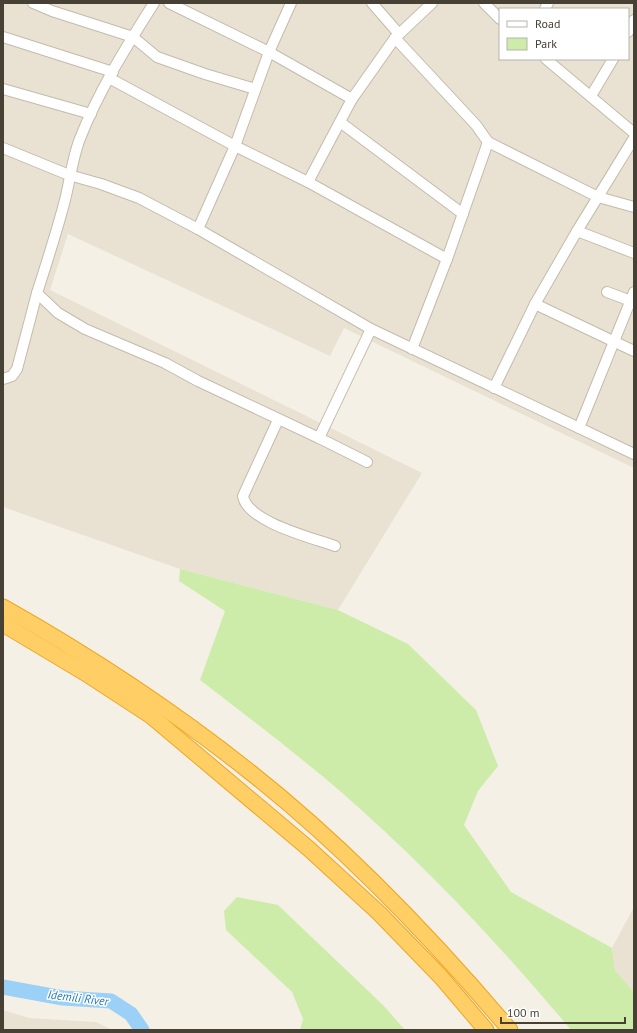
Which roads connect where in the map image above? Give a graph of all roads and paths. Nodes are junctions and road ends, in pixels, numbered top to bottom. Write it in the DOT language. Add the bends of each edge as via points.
graph roads {
  1 [pos="33,3"];
  2 [pos="154,3"];
  3 [pos="169,3"];
  4 [pos="291,3"];
  5 [pos="372,3"];
  6 [pos="484,3"];
  7 [pos="427,5"];
  8 [pos="499,18"];
  9 [pos="634,20"];
  10 [pos="629,30"];
  11 [pos="397,36"];
  12 [pos="3,37"];
  13 [pos="132,37"];
  14 [pos="268,52"];
  15 [pos="547,60"];
  16 [pos="612,60"];
  17 [pos="111,75"];
  18 [pos="3,89"];
  19 [pos="255,89"];
  20 [pos="591,96"];
  21 [pos="352,99"];
  22 [pos="91,114"];
  23 [pos="340,122"];
  24 [pos="634,132"];
  25 [pos="634,138"];
  26 [pos="488,142"];
  27 [pos="234,146"];
  28 [pos="3,148"];
  29 [pos="69,175"];
  30 [pos="308,182"];
  31 [pos="598,197"];
  32 [pos="634,206"];
  33 [pos="463,214"];
  34 [pos="198,229"];
  35 [pos="577,231"];
  36 [pos="634,253"];
  37 [pos="447,259"];
  38 [pos="607,292"];
  39 [pos="37,293"];
  40 [pos="632,297"];
  41 [pos="535,304"];
  42 [pos="371,329"];
  43 [pos="615,341"];
  44 [pos="412,349"];
  45 [pos="634,350"];
  46 [pos="3,379"];
  47 [pos="494,388"];
  48 [pos="278,420"];
  49 [pos="579,428"];
  50 [pos="319,438"];
  51 [pos="634,454"];
  52 [pos="367,462"];
  53 [pos="335,546"];
  54 [pos="3,608"];
  55 [pos="3,624"];
  56 [pos="486,1030"];
  57 [pos="510,1030"];
  1 -- 13 [label="street"];
  2 -- 13 [label="street"];
  3 -- 14 [label="street"];
  4 -- 14 [label="street"];
  5 -- 11 [label="street"];
  6 -- 8 [label="street"];
  7 -- 11 [label="street"];
  9 -- 10 [label="street"];
  11 -- 21 [label="street"];
  11 -- 26 [label="street"];
  12 -- 17 [label="street"];
  13 -- 17 [label="street"];
  13 -- 19 [label="street" via="158,57"];
  14 -- 19 [label="street"];
  14 -- 21 [label="street"];
  15 -- 20 [label="street"];
  16 -- 20 [label="street"];
  17 -- 22 [label="street"];
  17 -- 27 [label="street"];
  18 -- 22 [label="street"];
  19 -- 27 [label="street"];
  20 -- 24 [label="street"];
  21 -- 23 [label="street"];
  22 -- 29 [label="street"];
  23 -- 30 [label="street"];
  23 -- 33 [label="street"];
  25 -- 31 [label="street"];
  26 -- 31 [label="street"];
  26 -- 33 [label="street"];
  27 -- 30 [label="street"];
  27 -- 34 [label="street"];
  28 -- 29 [label="street"];
  29 -- 34 [label="street" via="139,198"];
  29 -- 39 [label="street" via="65,198"];
  30 -- 37 [label="street"];
  31 -- 32 [label="street"];
  31 -- 35 [label="street"];
  33 -- 37 [label="street"];
  34 -- 42 [label="street"];
  35 -- 36 [label="street"];
  35 -- 41 [label="street"];
  37 -- 44 [label="street"];
  38 -- 40 [label="street"];
  39 -- 46 [label="street" via="17,370 12,376"];
  39 -- 48 [label="street" via="58,313 85,329 165,363"];
  40 -- 43 [label="street"];
  41 -- 43 [label="street"];
  41 -- 47 [label="street"];
  42 -- 44 [label="street"];
  42 -- 50 [label="street"];
  43 -- 45 [label="street"];
  43 -- 49 [label="street"];
  44 -- 47 [label="street"];
  47 -- 49 [label="street"];
  48 -- 50 [label="street"];
  48 -- 53 [label="street" via="243,496 244,501 247,507 266,522"];
  49 -- 51 [label="street"];
  50 -- 52 [label="street"];
  54 -- 57 [label="highway" via="93,659 251,772 325,837 403,912 463,974"];
  55 -- 56 [label="highway" via="151,716 308,848 379,913 441,977"];
}
